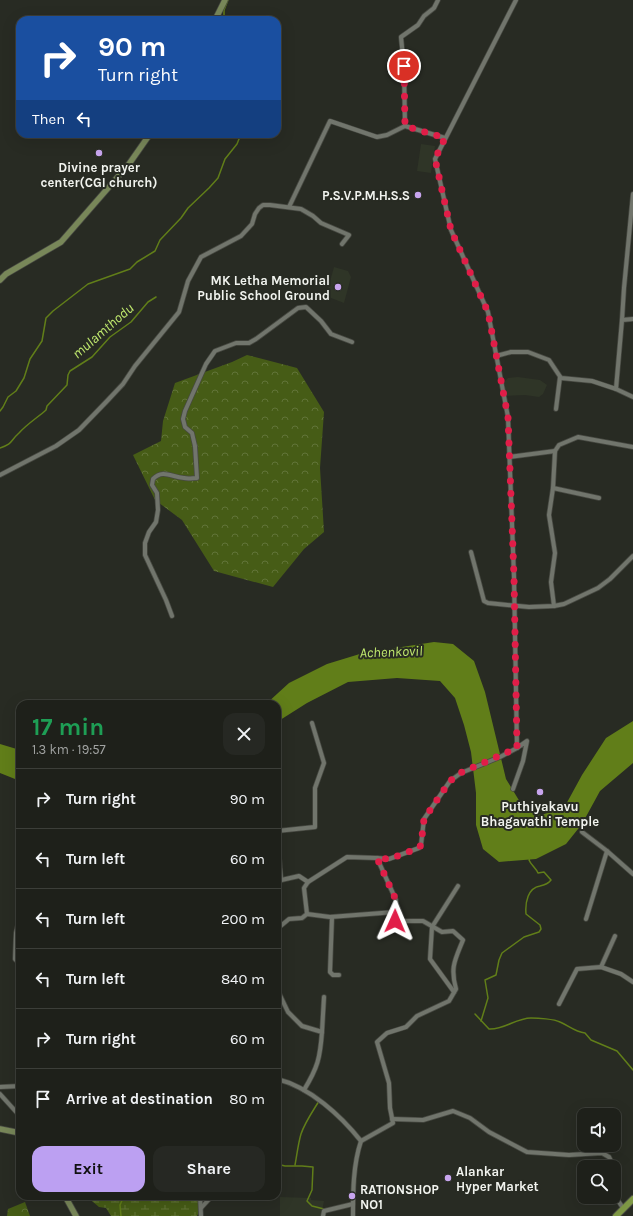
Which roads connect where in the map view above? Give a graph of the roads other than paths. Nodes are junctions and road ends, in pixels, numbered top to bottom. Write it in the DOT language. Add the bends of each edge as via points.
graph roads {
  1 [pos="225,0"];
  2 [pos="438,0"];
  3 [pos="516,0"];
  4 [pos="217,16"];
  5 [pos="405,126"];
  6 [pos="147,138"];
  7 [pos="445,138"];
  8 [pos="633,194"];
  9 [pos="288,207"];
  10 [pos="342,244"];
  11 [pos="0,280"];
  12 [pos="633,319"];
  13 [pos="622,320"];
  14 [pos="352,342"];
  15 [pos="496,356"];
  16 [pos="560,377"];
  17 [pos="616,389"];
  18 [pos="633,397"];
  19 [pos="556,409"];
  20 [pos="633,447"];
  21 [pos="555,451"];
  22 [pos="509,457"];
  23 [pos="0,475"];
  24 [pos="553,488"];
  25 [pos="599,498"];
  26 [pos="471,552"];
  27 [pos="633,556"];
  28 [pos="515,606"];
  29 [pos="554,606"];
  30 [pos="172,616"];
  31 [pos="312,723"];
  32 [pos="517,748"];
  33 [pos="513,789"];
  34 [pos="281,830"];
  35 [pos="582,832"];
  36 [pos="607,850"];
  37 [pos="377,858"];
  38 [pos="633,874"];
  39 [pos="281,880"];
  40 [pos="308,882"];
  41 [pos="458,886"];
  42 [pos="396,912"];
  43 [pos="307,914"];
  44 [pos="332,917"];
  45 [pos="586,920"];
  46 [pos="281,926"];
  47 [pos="432,927"];
  48 [pos="16,933"];
  49 [pos="615,936"];
  50 [pos="16,961"];
  51 [pos="601,967"];
  52 [pos="339,976"];
  53 [pos="633,982"];
  54 [pos="454,992"];
  55 [pos="281,997"];
  56 [pos="324,997"];
  57 [pos="559,1004"];
  58 [pos="322,1032"];
  59 [pos="281,1080"];
  60 [pos="16,1086"];
  61 [pos="0,1087"];
  62 [pos="304,1090"];
  63 [pos="0,1094"];
  64 [pos="16,1112"];
  65 [pos="392,1119"];
  66 [pos="0,1129"];
  67 [pos="16,1132"];
  68 [pos="361,1142"];
  69 [pos="610,1160"];
  70 [pos="633,1199"];
  71 [pos="67,1200"];
  72 [pos="200,1200"];
  73 [pos="208,1200"];
  74 [pos="353,1204"];
  75 [pos="621,1204"];
  76 [pos="201,1208"];
  77 [pos="623,1208"];
  78 [pos="76,1216"];
  79 [pos="201,1216"];
  80 [pos="323,1216"];
  81 [pos="353,1216"];
  82 [pos="616,1216"];
  1 -- 4 [label="main road"];
  2 -- 5 [label="street" via="418,25 401,37"];
  3 -- 7 [label="street"];
  5 -- 7 [label="street"];
  5 -- 9 [label="street" via="387,135 377,136 330,121"];
  6 -- 11 [label="main road" via="129,164 61,242"];
  7 -- 15 [label="street" via="435,159 451,230 488,312"];
  8 -- 13 [label="street"];
  9 -- 10 [label="street" via="301,209 321,223 349,235"];
  9 -- 23 [label="street" via="263,205 255,214 252,224 241,236 201,257 188,281 179,312 134,366 123,384 79,430 56,446"];
  12 -- 13 [label="street"];
  13 -- 17 [label="street"];
  14 -- 30 [label="street" via="331,334 306,307 298,308 249,343 236,343 215,351 183,419 185,428 192,433 196,446 197,478 157,474 152,479 157,494 158,510 156,522 145,543 145,555"];
  15 -- 16 [label="street" via="511,352 528,352 549,360"];
  15 -- 22 [label="street" via="508,417"];
  16 -- 17 [label="street" via="592,381"];
  16 -- 19 [label="street"];
  17 -- 18 [label="street"];
  20 -- 21 [label="street" via="578,437 559,445"];
  21 -- 22 [label="street"];
  21 -- 24 [label="street"];
  22 -- 28 [label="street"];
  24 -- 25 [label="street"];
  24 -- 29 [label="street" via="549,515 555,553 551,582"];
  26 -- 28 [label="street" via="484,601"];
  27 -- 29 [label="street" via="610,580 598,588"];
  28 -- 29 [label="street"];
  28 -- 32 [label="street"];
  31 -- 34 [label="street" via="324,763 315,788 315,827"];
  32 -- 33 [label="street" via="527,741"];
  32 -- 37 [label="street" via="460,773 450,781 424,819 419,848 389,859"];
  35 -- 36 [label="street"];
  36 -- 38 [label="street"];
  36 -- 45 [label="street"];
  37 -- 40 [label="street" via="347,857"];
  37 -- 42 [label="street" via="396,900"];
  39 -- 40 [label="street" via="299,876"];
  40 -- 43 [label="street" via="304,888"];
  41 -- 47 [label="street"];
  42 -- 44 [label="street"];
  42 -- 47 [label="street" via="395,921 423,921"];
  43 -- 44 [label="street"];
  43 -- 46 [label="street" via="302,918 289,919"];
  44 -- 52 [label="street" via="330,972"];
  47 -- 54 [label="street" via="430,959"];
  47 -- 54 [label="street" via="442,932 453,931 463,940 454,964"];
  48 -- 50 [label="street" via="14,959"];
  49 -- 51 [label="street"];
  51 -- 53 [label="street" via="621,974"];
  51 -- 57 [label="street" via="577,969"];
  54 -- 65 [label="street" via="449,1001 418,1016 406,1027 387,1033 377,1042 389,1083"];
  55 -- 58 [label="street" via="288,1012 302,1026"];
  56 -- 58 [label="street"];
  58 -- 62 [label="street" via="321,1053 316,1072"];
  59 -- 62 [label="street"];
  60 -- 61 [label="street"];
  62 -- 68 [label="street" via="335,1113"];
  63 -- 64 [label="street"];
  65 -- 68 [label="street" via="393,1124"];
  65 -- 69 [label="street" via="423,1120 453,1111 470,1118 489,1132 528,1152 602,1154"];
  66 -- 67 [label="main road"];
  68 -- 74 [label="street"];
  70 -- 77 [label="main road"];
  71 -- 78 [label="main road"];
  72 -- 76 [label="street"];
  73 -- 76 [label="street"];
  74 -- 80 [label="street" via="324,1211"];
  74 -- 81 [label="street"];
  75 -- 77 [label="street"];
  76 -- 79 [label="street"];
  77 -- 82 [label="main road"];
}
